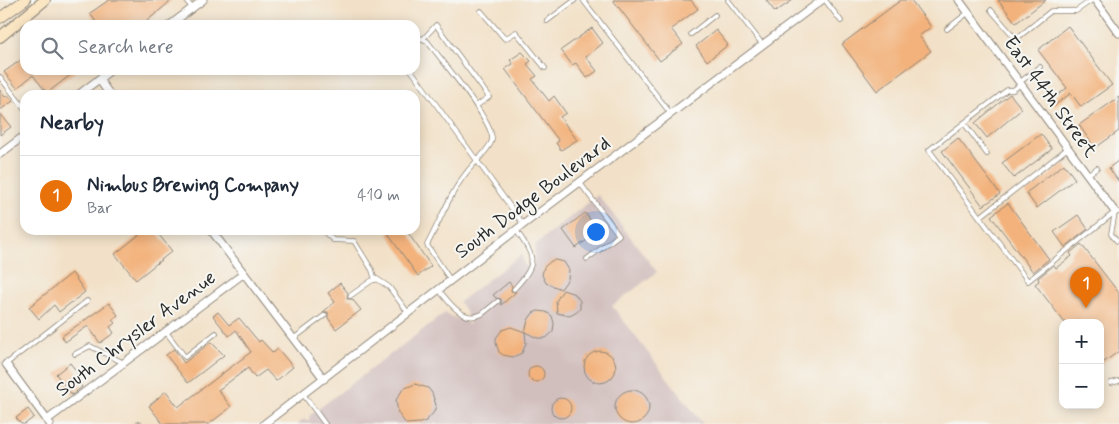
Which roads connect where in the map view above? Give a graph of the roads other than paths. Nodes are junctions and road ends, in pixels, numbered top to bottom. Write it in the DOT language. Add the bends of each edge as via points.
graph roads {
  1 [pos="24,0"];
  2 [pos="46,0"];
  3 [pos="186,0"];
  4 [pos="204,0"];
  5 [pos="575,0"];
  6 [pos="584,0"];
  7 [pos="823,0"];
  8 [pos="959,0"];
  9 [pos="1093,0"];
  10 [pos="730,1"];
  11 [pos="192,8"];
  12 [pos="991,10"];
  13 [pos="481,11"];
  14 [pos="968,12"];
  15 [pos="715,15"];
  16 [pos="0,18"];
  17 [pos="21,20"];
  18 [pos="176,20"];
  19 [pos="20,21"];
  20 [pos="547,21"];
  21 [pos="841,21"];
  22 [pos="947,29"];
  23 [pos="1119,33"];
  24 [pos="692,34"];
  25 [pos="0,37"];
  26 [pos="420,39"];
  27 [pos="423,39"];
  28 [pos="763,45"];
  29 [pos="1040,67"];
  30 [pos="545,68"];
  31 [pos="104,75"];
  32 [pos="415,75"];
  33 [pos="0,77"];
  34 [pos="98,79"];
  35 [pos="1020,83"];
  36 [pos="84,90"];
  37 [pos="106,90"];
  38 [pos="20,103"];
  39 [pos="476,106"];
  40 [pos="671,114"];
  41 [pos="964,123"];
  42 [pos="20,139"];
  43 [pos="1068,148"];
  44 [pos="0,154"];
  45 [pos="987,154"];
  46 [pos="477,160"];
  47 [pos="1097,168"];
  48 [pos="1087,175"];
  49 [pos="580,184"];
  50 [pos="1117,212"];
  51 [pos="980,217"];
  52 [pos="523,224"];
  53 [pos="516,230"];
  54 [pos="214,235"];
  55 [pos="328,235"];
  56 [pos="1117,241"];
  57 [pos="587,259"];
  58 [pos="243,274"];
  59 [pos="375,280"];
  60 [pos="451,281"];
  61 [pos="514,289"];
  62 [pos="439,290"];
  63 [pos="350,296"];
  64 [pos="87,301"];
  65 [pos="498,301"];
  66 [pos="409,314"];
  67 [pos="325,315"];
  68 [pos="166,332"];
  69 [pos="216,333"];
  70 [pos="293,339"];
  71 [pos="75,354"];
  72 [pos="6,364"];
  73 [pos="123,365"];
  74 [pos="324,379"];
  75 [pos="1119,381"];
  76 [pos="1111,383"];
  77 [pos="303,394"];
  78 [pos="49,422"];
  79 [pos="264,424"];
  80 [pos="325,424"];
  1 -- 16 [label="main road"];
  2 -- 17 [label="main road"];
  3 -- 11 [label="lane"];
  4 -- 11 [label="street"];
  5 -- 20 [label="lane"];
  6 -- 40 [label="lane"];
  7 -- 21 [label="lane"];
  7 -- 28 [label="street, South Dodge Boulevard"];
  8 -- 14 [label="street, East 44th Street"];
  9 -- 12 [label="lane" via="1076,11 1051,11 1016,39"];
  9 -- 23 [label="street"];
  10 -- 28 [label="lane"];
  11 -- 18 [label="street"];
  13 -- 30 [label="lane" via="505,39 516,32"];
  14 -- 22 [label="lane"];
  14 -- 35 [label="street, East 44th Street"];
  15 -- 24 [label="lane"];
  19 -- 25 [label="main road"];
  26 -- 27 [label="lane"];
  27 -- 39 [label="lane"];
  27 -- 39 [label="lane" via="436,25 489,97"];
  28 -- 40 [label="street, South Dodge Boulevard"];
  29 -- 35 [label="lane"];
  31 -- 34 [label="street"];
  32 -- 46 [label="lane"];
  33 -- 38 [label="lane"];
  34 -- 36 [label="street"];
  34 -- 37 [label="street"];
  35 -- 41 [label="lane"];
  35 -- 43 [label="street, East 44th Street"];
  39 -- 46 [label="lane" via="491,130 492,140"];
  40 -- 49 [label="street, South Dodge Boulevard"];
  41 -- 45 [label="lane"];
  41 -- 51 [label="lane" via="929,150"];
  42 -- 44 [label="street"];
  43 -- 48 [label="street, East 44th Street"];
  43 -- 51 [label="lane"];
  46 -- 52 [label="lane"];
  46 -- 60 [label="lane" via="460,180 427,245"];
  47 -- 48 [label="lane"];
  48 -- 50 [label="street, East 44th Street"];
  49 -- 52 [label="street, South Dodge Boulevard"];
  49 -- 57 [label="lane" via="619,235"];
  50 -- 51 [label="lane" via="1028,280"];
  50 -- 56 [label="lane" via="1111,234"];
  52 -- 53 [label="street, South Dodge Boulevard"];
  53 -- 60 [label="street, South Dodge Boulevard"];
  53 -- 61 [label="lane" via="531,252 532,262"];
  54 -- 58 [label="street"];
  55 -- 59 [label="lane" via="333,240 354,241"];
  58 -- 68 [label="street, South Chrysler Avenue"];
  58 -- 70 [label="street"];
  59 -- 63 [label="lane"];
  59 -- 66 [label="lane" via="388,287"];
  60 -- 62 [label="street, South Dodge Boulevard"];
  62 -- 65 [label="lane" via="455,311 473,316"];
  62 -- 66 [label="street, South Dodge Boulevard"];
  64 -- 72 [label="lane"];
  66 -- 74 [label="street, South Dodge Boulevard"];
  67 -- 70 [label="lane"];
  68 -- 69 [label="lane" via="185,357"];
  68 -- 73 [label="street, South Chrysler Avenue"];
  70 -- 74 [label="street"];
  71 -- 73 [label="lane" via="90,346"];
  72 -- 78 [label="street"];
  73 -- 78 [label="street, South Chrysler Avenue"];
  74 -- 77 [label="street, South Dodge Boulevard"];
  75 -- 76 [label="lane"];
  77 -- 79 [label="street, South Dodge Boulevard"];
  77 -- 80 [label="lane"];
}
